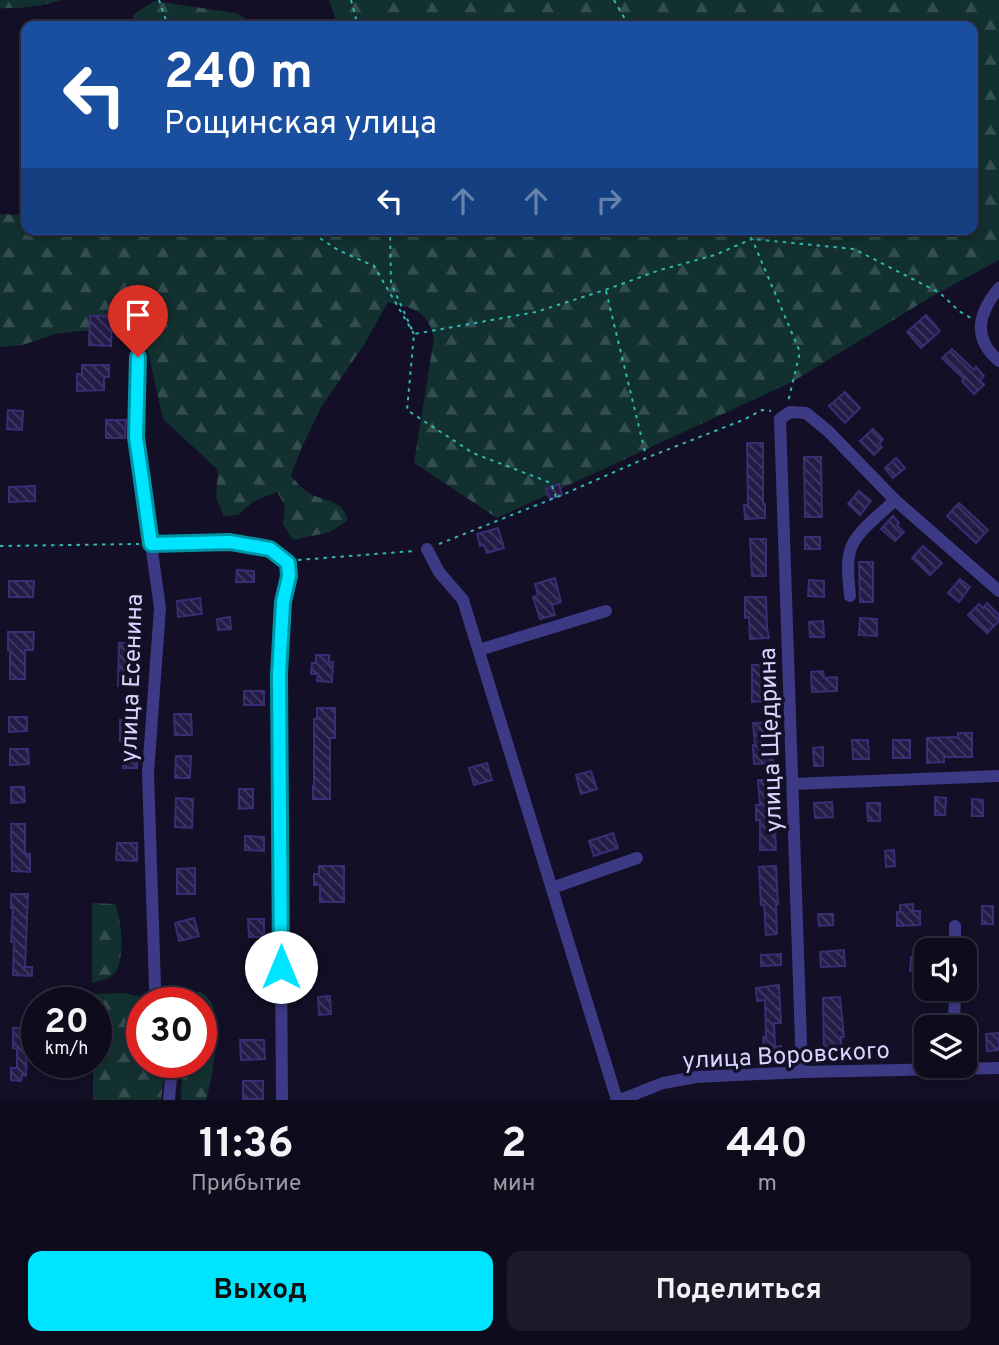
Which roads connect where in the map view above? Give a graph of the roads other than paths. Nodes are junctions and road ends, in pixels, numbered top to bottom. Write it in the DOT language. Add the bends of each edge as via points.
graph roads {
  1 [pos="999,288"];
  2 [pos="138,357"];
  3 [pos="995,358"];
  4 [pos="895,500"];
  5 [pos="151,544"];
  6 [pos="427,549"];
  7 [pos="999,592"];
  8 [pos="850,596"];
  9 [pos="606,611"];
  10 [pos="478,650"];
  11 [pos="999,776"];
  12 [pos="793,784"];
  13 [pos="636,858"];
  14 [pos="552,888"];
  15 [pos="955,926"];
  16 [pos="955,938"];
  17 [pos="155,987"];
  18 [pos="977,1068"];
  19 [pos="999,1068"];
  20 [pos="914,1069"];
  21 [pos="802,1072"];
  22 [pos="171,1078"];
  23 [pos="169,1100"];
  24 [pos="282,1100"];
  25 [pos="619,1100"];
  1 -- 3 [label="street" via="984,312 980,337"];
  2 -- 5 [label="street, улица Есенина" via="136,437"];
  4 -- 7 [label="street"];
  4 -- 8 [label="street" via="850,548"];
  4 -- 12 [label="street, улица Щедрина" via="806,413 790,412 780,419"];
  5 -- 17 [label="street, улица Есенина" via="160,608 148,773"];
  5 -- 24 [label="street" via="230,542 270,549 288,563 279,674"];
  6 -- 10 [label="street" via="463,600"];
  9 -- 10 [label="street"];
  10 -- 14 [label="street"];
  11 -- 12 [label="street"];
  12 -- 21 [label="street, улица Щедрина"];
  13 -- 14 [label="street"];
  14 -- 25 [label="street"];
  15 -- 16 [label="street"];
  18 -- 19 [label="street, улица Воровского"];
  20 -- 21 [label="street, улица Воровского"];
  21 -- 25 [label="street, улица Воровского" via="696,1077 663,1083"];
  22 -- 23 [label="street"];
}
